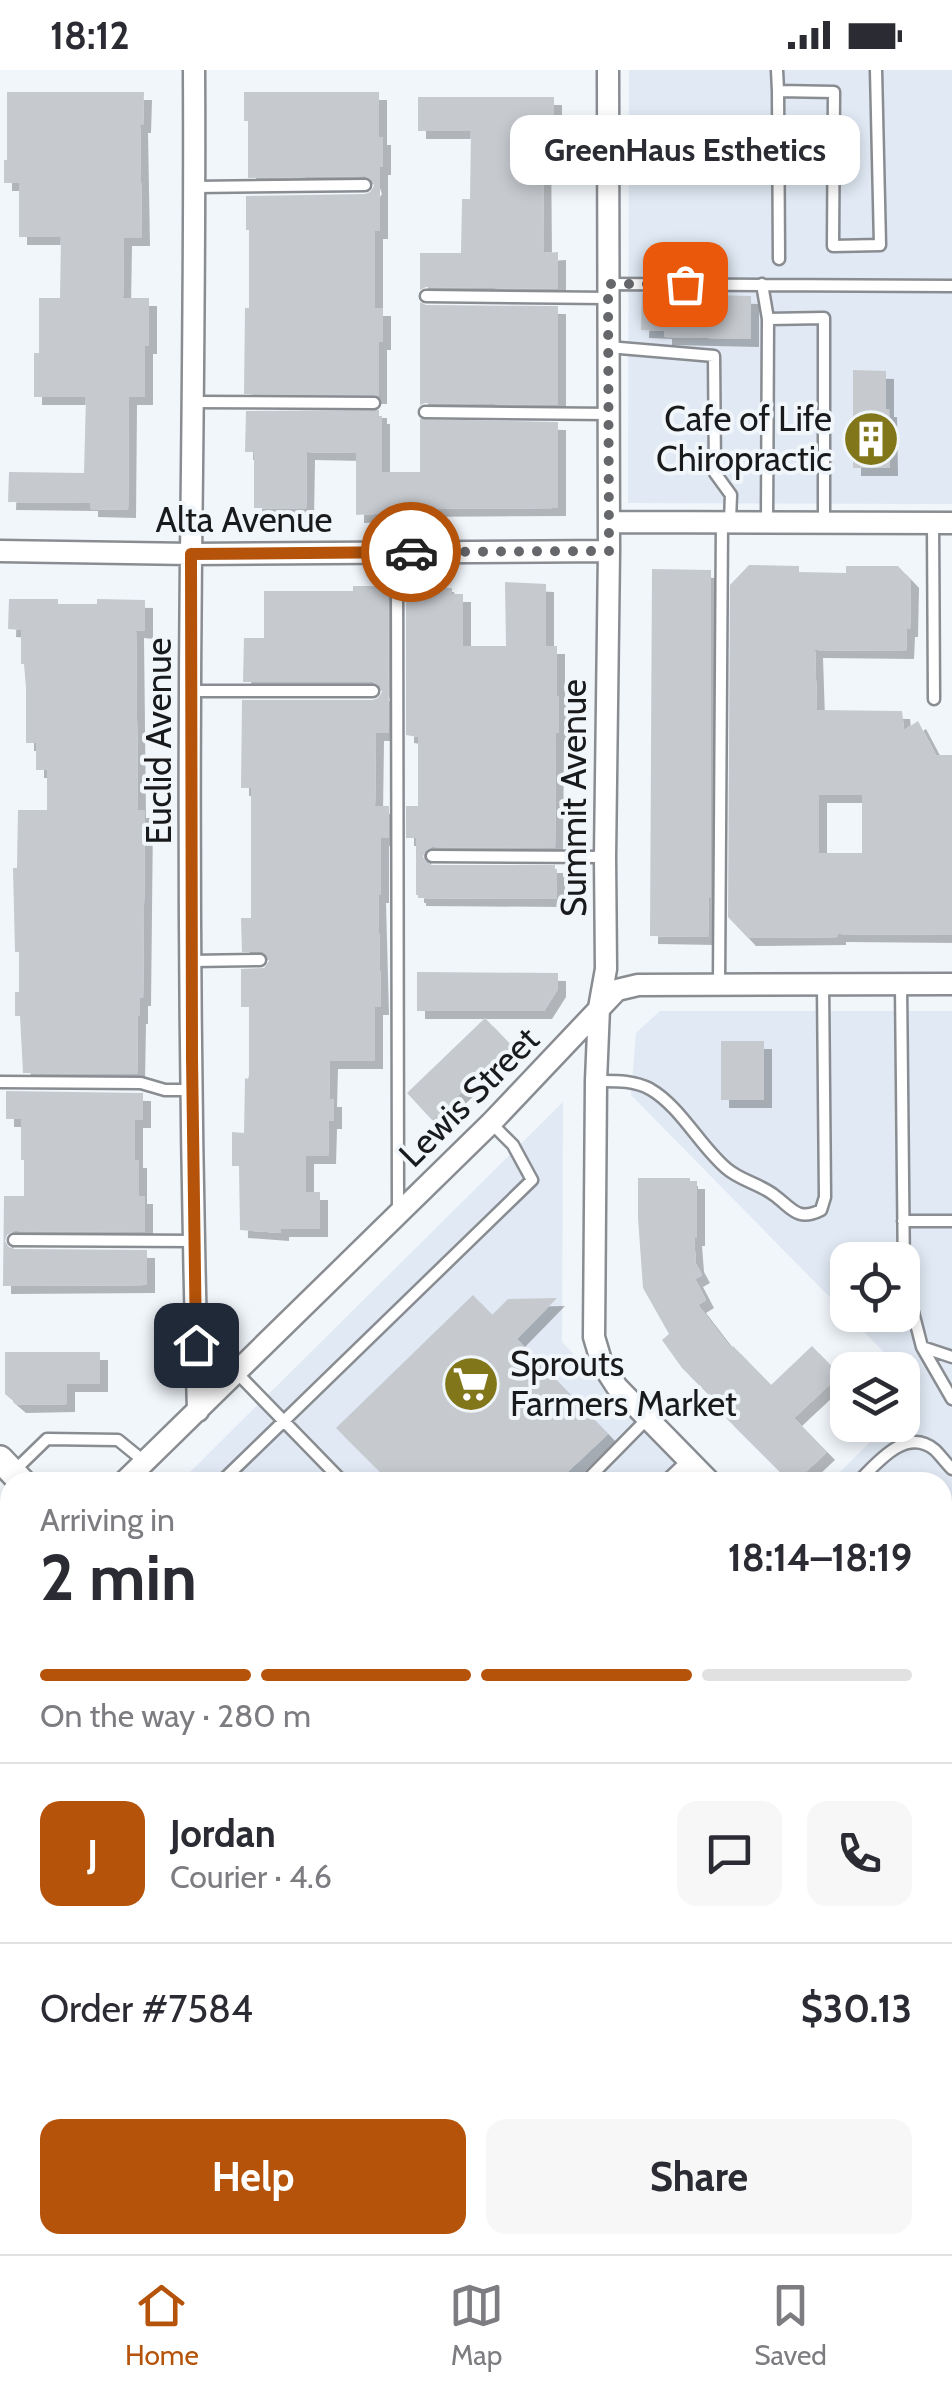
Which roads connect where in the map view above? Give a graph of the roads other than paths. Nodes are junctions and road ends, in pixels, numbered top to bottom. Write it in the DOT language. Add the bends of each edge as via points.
graph roads {
  1 [pos="194,70"];
  2 [pos="608,70"];
  3 [pos="777,70"];
  4 [pos="876,70"];
  5 [pos="778,91"];
  6 [pos="365,186"];
  7 [pos="195,187"];
  8 [pos="779,259"];
  9 [pos="762,284"];
  10 [pos="952,286"];
  11 [pos="608,292"];
  12 [pos="426,296"];
  13 [pos="768,319"];
  14 [pos="608,347"];
  15 [pos="194,402"];
  16 [pos="374,403"];
  17 [pos="425,412"];
  18 [pos="608,414"];
  19 [pos="609,522"];
  20 [pos="726,522"];
  21 [pos="767,522"];
  22 [pos="824,523"];
  23 [pos="942,523"];
  24 [pos="0,550"];
  25 [pos="609,551"];
  26 [pos="397,552"];
  27 [pos="191,554"];
  28 [pos="190,690"];
  29 [pos="372,691"];
  30 [pos="934,699"];
  31 [pos="432,856"];
  32 [pos="604,858"];
  33 [pos="260,960"];
  34 [pos="192,961"];
  35 [pos="719,984"];
  36 [pos="823,984"];
  37 [pos="952,984"];
  38 [pos="901,985"];
  39 [pos="599,1008"];
  40 [pos="596,1080"];
  41 [pos="0,1082"];
  42 [pos="192,1090"];
  43 [pos="491,1122"];
  44 [pos="398,1214"];
  45 [pos="903,1221"];
  46 [pos="952,1222"];
  47 [pos="14,1240"];
  48 [pos="194,1241"];
  49 [pos="922,1347"];
  50 [pos="952,1357"];
  51 [pos="238,1374"];
  52 [pos="952,1399"];
  53 [pos="198,1411"];
  54 [pos="647,1419"];
  55 [pos="284,1422"];
  56 [pos="145,1463"];
  57 [pos="691,1464"];
  58 [pos="952,1469"];
  59 [pos="12,1471"];
  60 [pos="135,1472"];
  61 [pos="231,1472"];
  62 [pos="332,1472"];
  63 [pos="595,1472"];
  64 [pos="683,1472"];
  65 [pos="699,1472"];
  66 [pos="868,1472"];
  1 -- 7 [label="street, Euclid Avenue"];
  2 -- 11 [label="street, Summit Avenue"];
  3 -- 5 [label="lane"];
  4 -- 5 [label="lane" via="880,245 833,246 834,92"];
  5 -- 8 [label="lane"];
  6 -- 7 [label="lane"];
  7 -- 15 [label="street, Euclid Avenue"];
  9 -- 10 [label="lane"];
  9 -- 11 [label="lane"];
  9 -- 13 [label="lane"];
  11 -- 12 [label="lane"];
  11 -- 14 [label="street, Summit Avenue"];
  13 -- 21 [label="lane"];
  13 -- 22 [label="lane" via="824,318"];
  14 -- 18 [label="street, Summit Avenue"];
  14 -- 20 [label="lane" via="714,356 715,473 731,495"];
  15 -- 16 [label="lane"];
  15 -- 27 [label="street, Euclid Avenue"];
  17 -- 18 [label="lane"];
  18 -- 19 [label="street, Summit Avenue"];
  19 -- 20 [label="street"];
  19 -- 25 [label="street, Summit Avenue"];
  20 -- 21 [label="street"];
  20 -- 35 [label="lane"];
  21 -- 22 [label="street"];
  22 -- 23 [label="street"];
  23 -- 30 [label="lane"];
  24 -- 27 [label="street, Alta Avenue"];
  25 -- 26 [label="street, Alta Avenue"];
  25 -- 32 [label="street, Summit Avenue"];
  26 -- 27 [label="street, Alta Avenue"];
  26 -- 44 [label="lane"];
  27 -- 28 [label="street, Euclid Avenue"];
  28 -- 29 [label="lane"];
  28 -- 34 [label="street, Euclid Avenue"];
  31 -- 32 [label="lane"];
  32 -- 39 [label="street, Summit Avenue" via="606,969"];
  33 -- 34 [label="lane"];
  34 -- 42 [label="street, Euclid Avenue"];
  35 -- 36 [label="street, Lewis Street"];
  35 -- 39 [label="street, Lewis Street" via="638,985 617,990"];
  36 -- 38 [label="street, Lewis Street"];
  36 -- 40 [label="lane" via="825,1197 810,1216 729,1172 653,1091 634,1082"];
  37 -- 38 [label="street, Lewis Street"];
  38 -- 45 [label="lane"];
  39 -- 40 [label="street, Summit Avenue"];
  39 -- 43 [label="street, Lewis Street"];
  40 -- 54 [label="street, Summit Avenue" via="594,1336 602,1364"];
  41 -- 42 [label="lane"];
  42 -- 48 [label="street, Euclid Avenue"];
  43 -- 44 [label="street, Lewis Street"];
  43 -- 55 [label="lane" via="532,1180"];
  44 -- 51 [label="street, Lewis Street"];
  45 -- 46 [label="lane"];
  45 -- 49 [label="lane" via="904,1278"];
  47 -- 48 [label="lane"];
  48 -- 53 [label="street, Euclid Avenue"];
  49 -- 50 [label="lane"];
  49 -- 52 [label="lane"];
  51 -- 53 [label="street, Lewis Street"];
  51 -- 55 [label="lane"];
  53 -- 56 [label="street, Lewis Street"];
  54 -- 57 [label="street, Summit Avenue"];
  54 -- 63 [label="lane"];
  55 -- 61 [label="lane"];
  55 -- 62 [label="lane"];
  56 -- 59 [label="lane" via="118,1440 47,1439"];
  56 -- 60 [label="street, Lewis Street"];
  57 -- 64 [label="street"];
  57 -- 65 [label="street, Summit Avenue"];
  58 -- 66 [label="lane" via="931,1447 910,1442 890,1450"];
}
